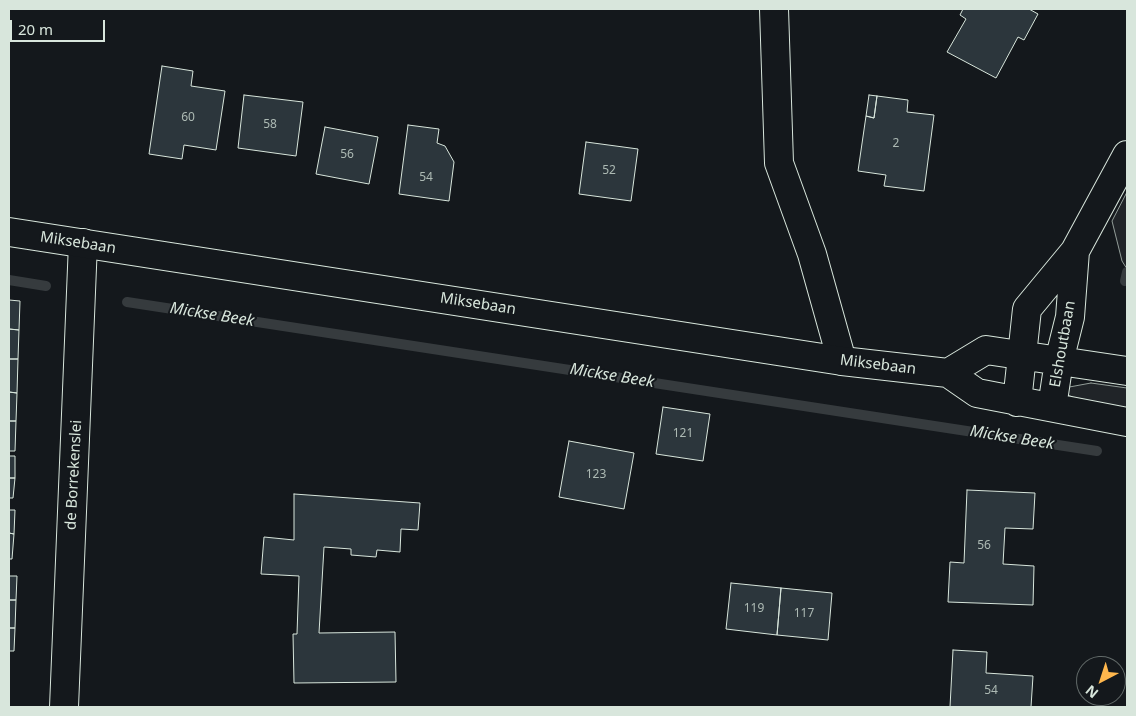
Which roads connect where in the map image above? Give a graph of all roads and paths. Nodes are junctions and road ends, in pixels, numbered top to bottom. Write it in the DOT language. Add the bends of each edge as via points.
graph roads {
  1 [pos="774,9"];
  2 [pos="1127,155"];
  3 [pos="9,232"];
  4 [pos="83,243"];
  5 [pos="1075,251"];
  6 [pos="1022,355"];
  7 [pos="842,361"];
  8 [pos="1060,361"];
  9 [pos="1127,371"];
  10 [pos="948,373"];
  11 [pos="1017,402"];
  12 [pos="1052,407"];
  13 [pos="1127,422"];
  14 [pos="64,707"];
  1 -- 7 [label="street" via="779,163 812,254"];
  2 -- 5 [label="street, Elshoutbaan"];
  3 -- 4 [label="street, Miksebaan"];
  4 -- 7 [label="street, Miksebaan"];
  4 -- 14 [label="street, de Borrekenslei"];
  5 -- 6 [label="street, Elshoutbaan" via="1027,308"];
  5 -- 8 [label="street, Elshoutbaan" via="1070,317"];
  6 -- 8 [label="street"];
  6 -- 10 [label="street" via="986,350"];
  6 -- 11 [label="street, Elshoutbaan"];
  7 -- 10 [label="street, Miksebaan"];
  8 -- 9 [label="street"];
  8 -- 12 [label="street, Elshoutbaan"];
  10 -- 11 [label="street, Miksebaan" via="978,393"];
  11 -- 12 [label="street, Miksebaan"];
  12 -- 13 [label="street, Miksebaan"];
}
